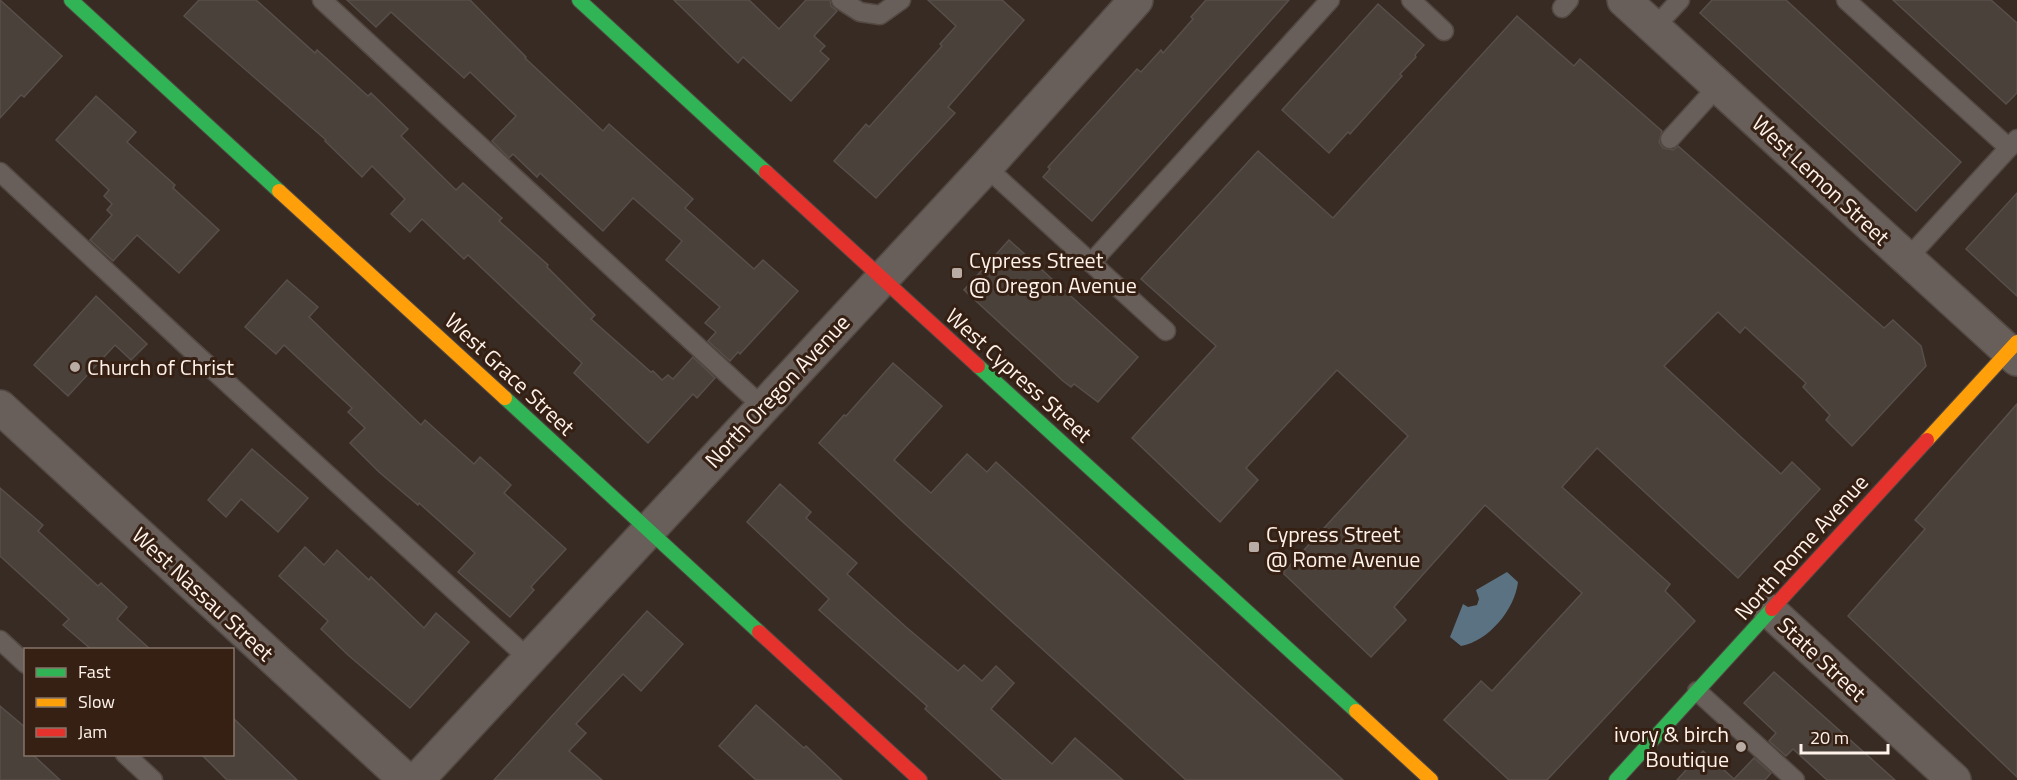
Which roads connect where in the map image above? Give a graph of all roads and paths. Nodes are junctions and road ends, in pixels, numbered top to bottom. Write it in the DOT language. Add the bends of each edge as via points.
graph roads {
  1 [pos="71,0"];
  2 [pos="322,0"];
  3 [pos="579,0"];
  4 [pos="841,0"];
  5 [pos="901,0"];
  6 [pos="1330,0"];
  7 [pos="1411,0"];
  8 [pos="1624,0"];
  9 [pos="1680,0"];
  10 [pos="1846,0"];
  11 [pos="1120,6"];
  12 [pos="1654,28"];
  13 [pos="1444,31"];
  14 [pos="1718,86"];
  15 [pos="1670,139"];
  16 [pos="2013,144"];
  17 [pos="986,167"];
  18 [pos="0,172"];
  19 [pos="1906,258"];
  20 [pos="1091,263"];
  21 [pos="882,278"];
  22 [pos="1166,331"];
  23 [pos="2014,351"];
  24 [pos="763,406"];
  25 [pos="0,407"];
  26 [pos="649,530"];
  27 [pos="1770,611"];
  28 [pos="0,640"];
  29 [pos="529,659"];
  30 [pos="24,662"];
  31 [pos="1697,692"];
  32 [pos="127,756"];
  33 [pos="153,780"];
  34 [pos="406,780"];
  35 [pos="417,780"];
  36 [pos="920,780"];
  37 [pos="1431,780"];
  38 [pos="1616,780"];
  39 [pos="1795,780"];
  40 [pos="1954,780"];
  1 -- 26 [label="street, West Grace Street"];
  2 -- 24 [label="lane"];
  3 -- 21 [label="street, West Cypress Street"];
  4 -- 5 [label="lane" via="860,12 880,15"];
  6 -- 20 [label="lane"];
  7 -- 13 [label="lane"];
  8 -- 12 [label="street, West Lemon Street"];
  9 -- 12 [label="lane"];
  10 -- 16 [label="lane"];
  11 -- 17 [label="street, North Oregon Avenue"];
  12 -- 14 [label="street, West Lemon Street"];
  14 -- 15 [label="lane"];
  14 -- 19 [label="street, West Lemon Street"];
  16 -- 19 [label="lane"];
  17 -- 20 [label="lane"];
  17 -- 21 [label="street, North Oregon Avenue"];
  18 -- 29 [label="lane"];
  19 -- 23 [label="street, West Lemon Street"];
  20 -- 22 [label="lane"];
  21 -- 24 [label="street, North Oregon Avenue"];
  21 -- 37 [label="street, West Cypress Street"];
  23 -- 27 [label="street, North Rome Avenue"];
  24 -- 26 [label="street, North Oregon Avenue"];
  25 -- 34 [label="street, West Nassau Street"];
  26 -- 29 [label="street, North Oregon Avenue"];
  26 -- 36 [label="street, West Grace Street"];
  27 -- 31 [label="street, North Rome Avenue"];
  27 -- 40 [label="street, State Street"];
  28 -- 30 [label="lane"];
  29 -- 35 [label="street, North Oregon Avenue"];
  31 -- 38 [label="street, North Rome Avenue"];
  31 -- 39 [label="lane"];
  32 -- 33 [label="lane"];
}
